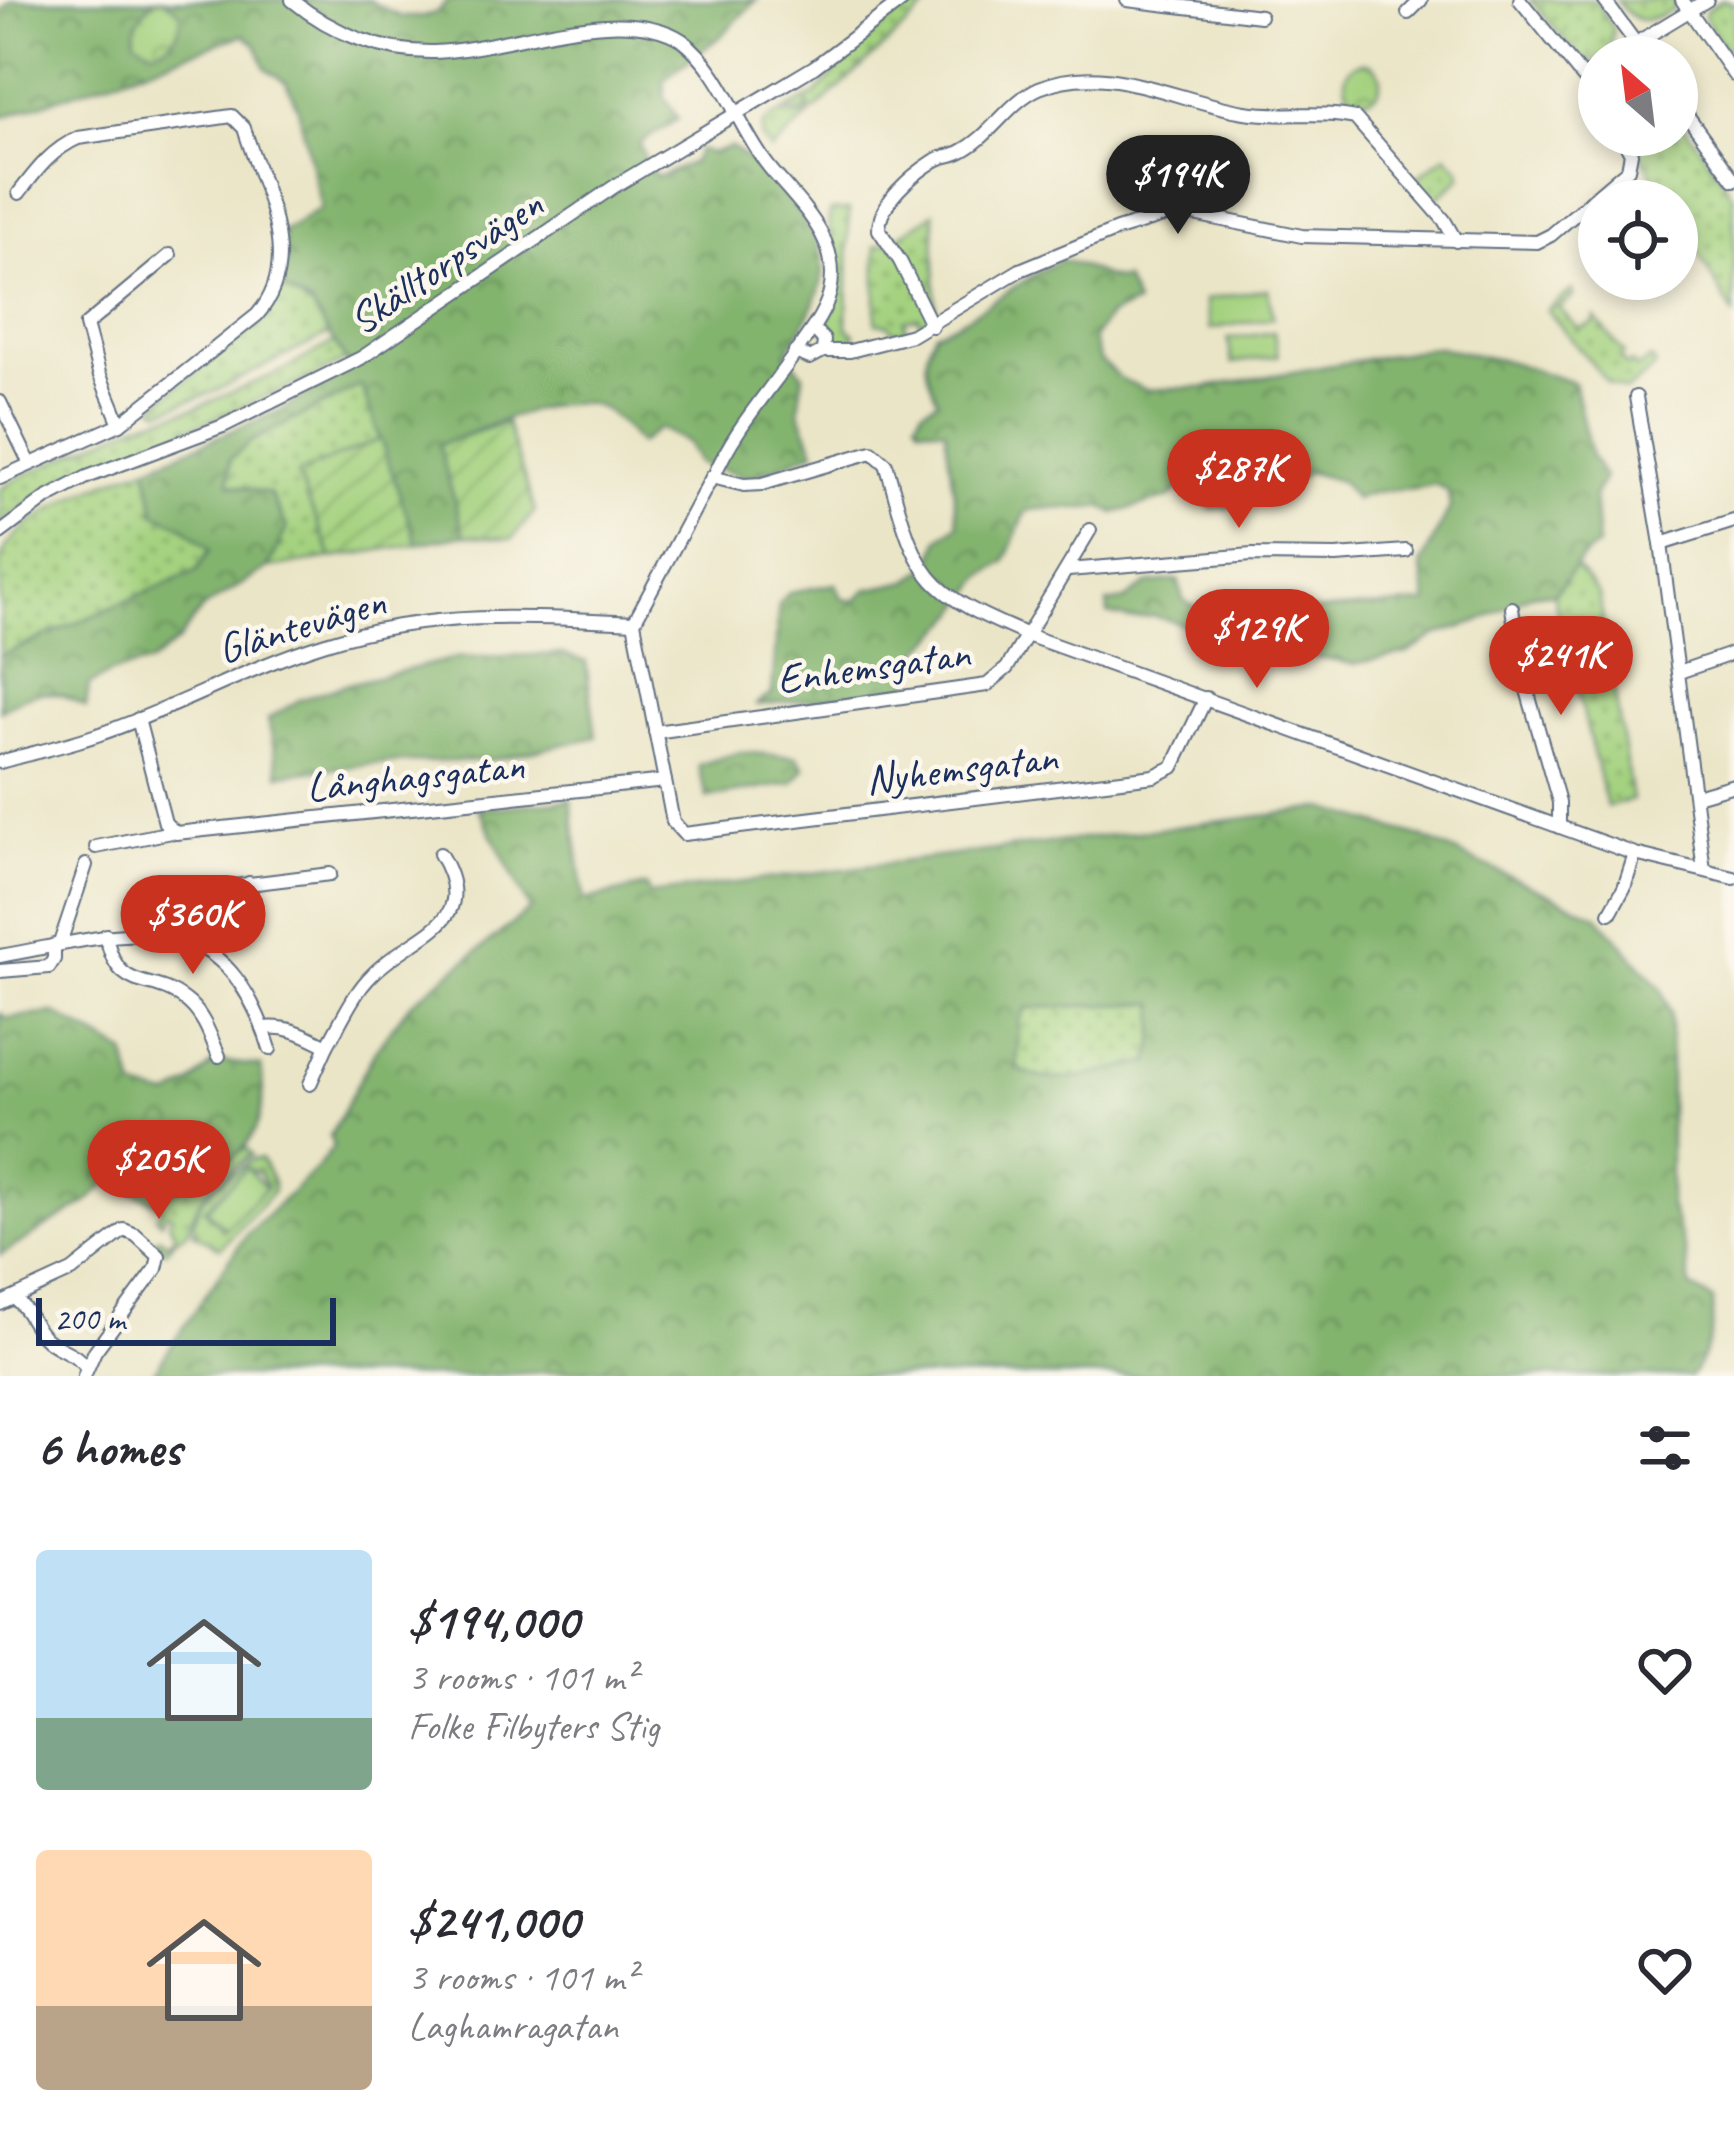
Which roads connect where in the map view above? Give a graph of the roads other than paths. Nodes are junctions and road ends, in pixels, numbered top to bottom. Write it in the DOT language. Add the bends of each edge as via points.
graph roads {
  1 [pos="292,0"];
  2 [pos="903,0"];
  3 [pos="1127,0"];
  4 [pos="1421,0"];
  5 [pos="1520,0"];
  6 [pos="1604,0"];
  7 [pos="1707,0"];
  8 [pos="1685,5"];
  9 [pos="1408,13"];
  10 [pos="1260,16"];
  11 [pos="1631,36"];
  12 [pos="1643,36"];
  13 [pos="1578,71"];
  14 [pos="1734,75"];
  15 [pos="737,116"];
  16 [pos="1698,129"];
  17 [pos="1630,156"];
  18 [pos="1734,180"];
  19 [pos="19,194"];
  20 [pos="1456,241"];
  21 [pos="170,255"];
  22 [pos="932,326"];
  23 [pos="813,328"];
  24 [pos="796,352"];
  25 [pos="823,352"];
  26 [pos="1636,397"];
  27 [pos="0,402"];
  28 [pos="120,424"];
  29 [pos="29,462"];
  30 [pos="715,476"];
  31 [pos="0,478"];
  32 [pos="1734,521"];
  33 [pos="1090,530"];
  34 [pos="0,533"];
  35 [pos="1661,544"];
  36 [pos="1406,551"];
  37 [pos="1068,570"];
  38 [pos="1512,608"];
  39 [pos="634,622"];
  40 [pos="1028,634"];
  41 [pos="1734,653"];
  42 [pos="1679,672"];
  43 [pos="1206,698"];
  44 [pos="138,718"];
  45 [pos="655,732"];
  46 [pos="0,762"];
  47 [pos="665,782"];
  48 [pos="1734,785"];
  49 [pos="1696,796"];
  50 [pos="1559,826"];
  51 [pos="172,832"];
  52 [pos="96,847"];
  53 [pos="440,854"];
  54 [pos="1635,854"];
  55 [pos="86,865"];
  56 [pos="1704,870"];
  57 [pos="330,874"];
  58 [pos="1734,878"];
  59 [pos="250,883"];
  60 [pos="1610,913"];
  61 [pos="255,922"];
  62 [pos="106,935"];
  63 [pos="172,937"];
  64 [pos="57,944"];
  65 [pos="0,956"];
  66 [pos="0,971"];
  67 [pos="263,1028"];
  68 [pos="327,1046"];
  69 [pos="270,1049"];
  70 [pos="219,1056"];
  71 [pos="310,1084"];
  72 [pos="22,1300"];
  73 [pos="0,1304"];
  74 [pos="86,1364"];
  1 -- 15 [label="street" via="352,37 415,52 605,21 646,23 696,52"];
  2 -- 15 [label="street, Skälltorpsvägen"];
  3 -- 10 [label="street"];
  4 -- 9 [label="street"];
  5 -- 13 [label="street"];
  6 -- 11 [label="street"];
  7 -- 8 [label="street"];
  8 -- 12 [label="street"];
  8 -- 14 [label="street"];
  15 -- 23 [label="street" via="825,239 830,289"];
  15 -- 34 [label="street, Skälltorpsvägen" via="615,186 361,358 223,426 87,477"];
  16 -- 18 [label="street"];
  17 -- 20 [label="street" via="1628,169 1551,235 1527,244"];
  19 -- 28 [label="street" via="62,145 80,137 226,115 244,128 280,248 271,298"];
  20 -- 22 [label="street" via="1269,232 1169,214 1117,224 1006,278"];
  20 -- 22 [label="street" via="1355,118 1244,112 1114,80 1071,78 1036,89 884,206 880,230"];
  21 -- 28 [label="street" via="86,325"];
  22 -- 25 [label="street"];
  23 -- 24 [label="street"];
  23 -- 25 [label="street"];
  24 -- 25 [label="street"];
  24 -- 30 [label="street"];
  26 -- 35 [label="street"];
  27 -- 29 [label="street"];
  28 -- 29 [label="street"];
  29 -- 31 [label="street"];
  30 -- 39 [label="street"];
  30 -- 40 [label="street" via="763,484 877,453 933,581"];
  32 -- 35 [label="street"];
  33 -- 37 [label="street, Enhemsgatan"];
  35 -- 42 [label="street"];
  36 -- 37 [label="street"];
  37 -- 40 [label="street, Enhemsgatan"];
  38 -- 50 [label="street"];
  39 -- 44 [label="street, Gläntevägen" via="502,615 383,629 264,664"];
  39 -- 45 [label="street"];
  40 -- 43 [label="street"];
  40 -- 45 [label="street, Enhemsgatan" via="987,685"];
  41 -- 42 [label="street"];
  42 -- 49 [label="street"];
  43 -- 47 [label="street, Nyhemsgatan" via="1173,766 1154,776 679,832"];
  43 -- 50 [label="street"];
  44 -- 46 [label="street, Gläntevägen"];
  44 -- 51 [label="street"];
  45 -- 47 [label="street"];
  47 -- 51 [label="street, Långhagsgatan"];
  48 -- 49 [label="street"];
  49 -- 56 [label="street"];
  50 -- 54 [label="street"];
  51 -- 52 [label="street, Långhagsgatan"];
  53 -- 68 [label="street" via="457,896 446,920 375,971"];
  54 -- 56 [label="street"];
  54 -- 60 [label="street"];
  55 -- 64 [label="street"];
  56 -- 58 [label="street"];
  57 -- 59 [label="street"];
  59 -- 61 [label="street"];
  59 -- 63 [label="street" via="187,894"];
  62 -- 63 [label="street"];
  62 -- 64 [label="street"];
  62 -- 70 [label="street" via="121,973 189,1004"];
  63 -- 67 [label="street" via="229,972"];
  64 -- 65 [label="street"];
  64 -- 66 [label="street" via="49,967"];
  67 -- 68 [label="street" via="295,1030"];
  67 -- 69 [label="street"];
  68 -- 71 [label="street"];
  72 -- 73 [label="street"];
  72 -- 74 [label="street" via="45,1339"];
  72 -- 74 [label="street" via="124,1230 150,1245 159,1256 156,1269"];
}
